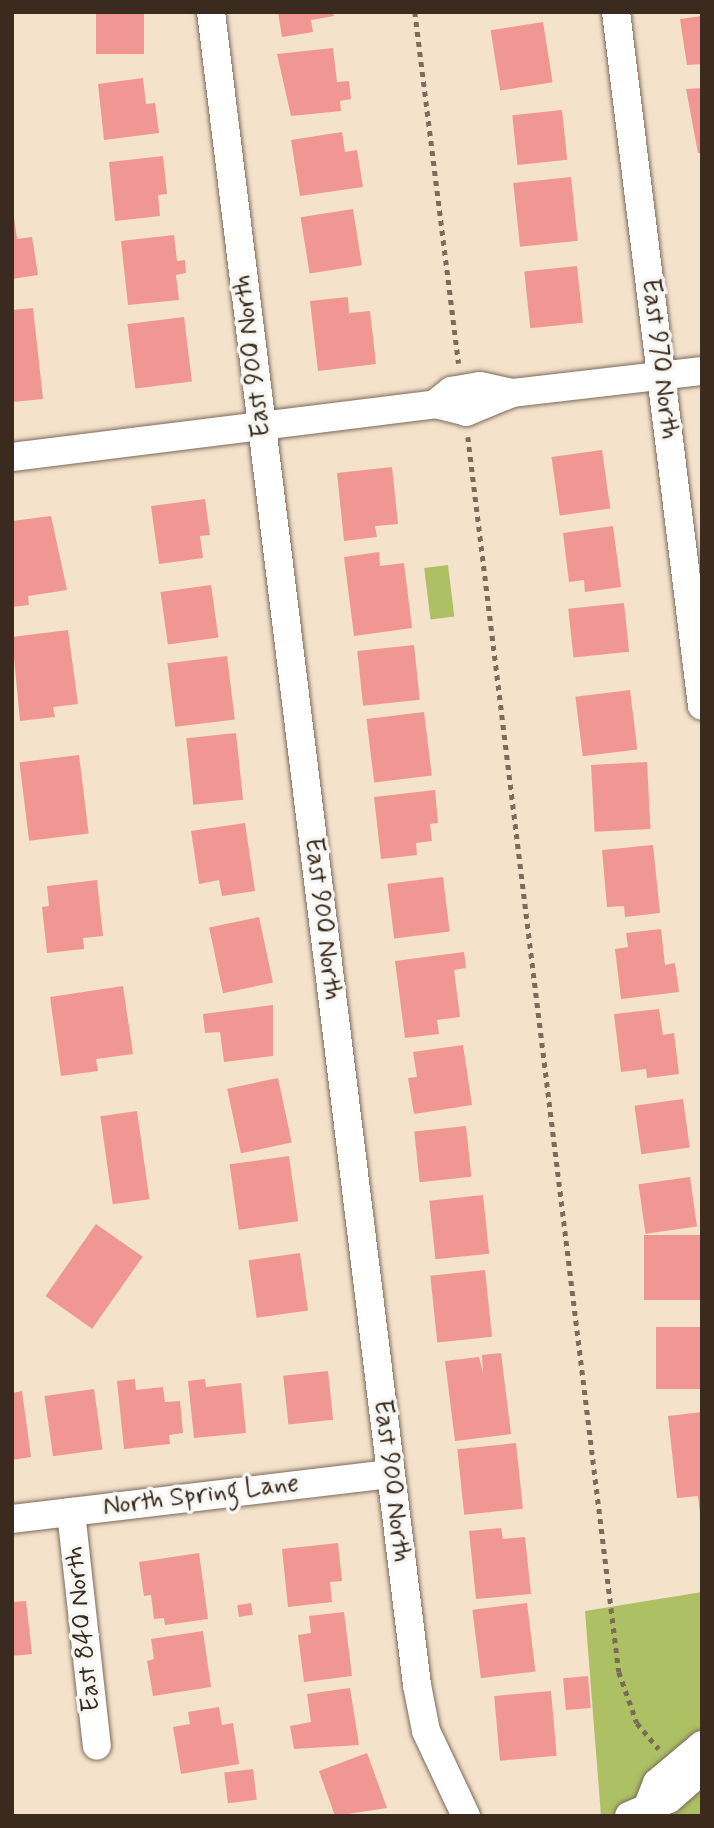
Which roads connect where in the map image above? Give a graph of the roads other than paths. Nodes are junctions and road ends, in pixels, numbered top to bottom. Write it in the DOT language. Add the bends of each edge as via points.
graph roads {
  1 [pos="211,12"];
  2 [pos="616,12"];
  3 [pos="702,371"];
  4 [pos="661,374"];
  5 [pos="261,427"];
  6 [pos="12,457"];
  7 [pos="702,706"];
  8 [pos="390,1474"];
  9 [pos="71,1512"];
  10 [pos="12,1520"];
  11 [pos="702,1745"];
  12 [pos="97,1746"];
  13 [pos="702,1770"];
  14 [pos="639,1809"];
  15 [pos="466,1816"];
  1 -- 5 [label="street, East 900 North"];
  2 -- 4 [label="street, East 970 North"];
  3 -- 4 [label="street"];
  4 -- 5 [label="street" via="512,393 480,386 451,391 435,404"];
  4 -- 7 [label="street, East 970 North"];
  5 -- 6 [label="street"];
  5 -- 8 [label="street, East 900 North"];
  8 -- 9 [label="street, North Spring Lane"];
  8 -- 15 [label="street, East 900 North" via="426,1731"];
  9 -- 10 [label="street, North Spring Lane"];
  9 -- 12 [label="street, East 840 North"];
  11 -- 14 [label="street" via="657,1783"];
  13 -- 14 [label="street" via="668,1799"];
}
